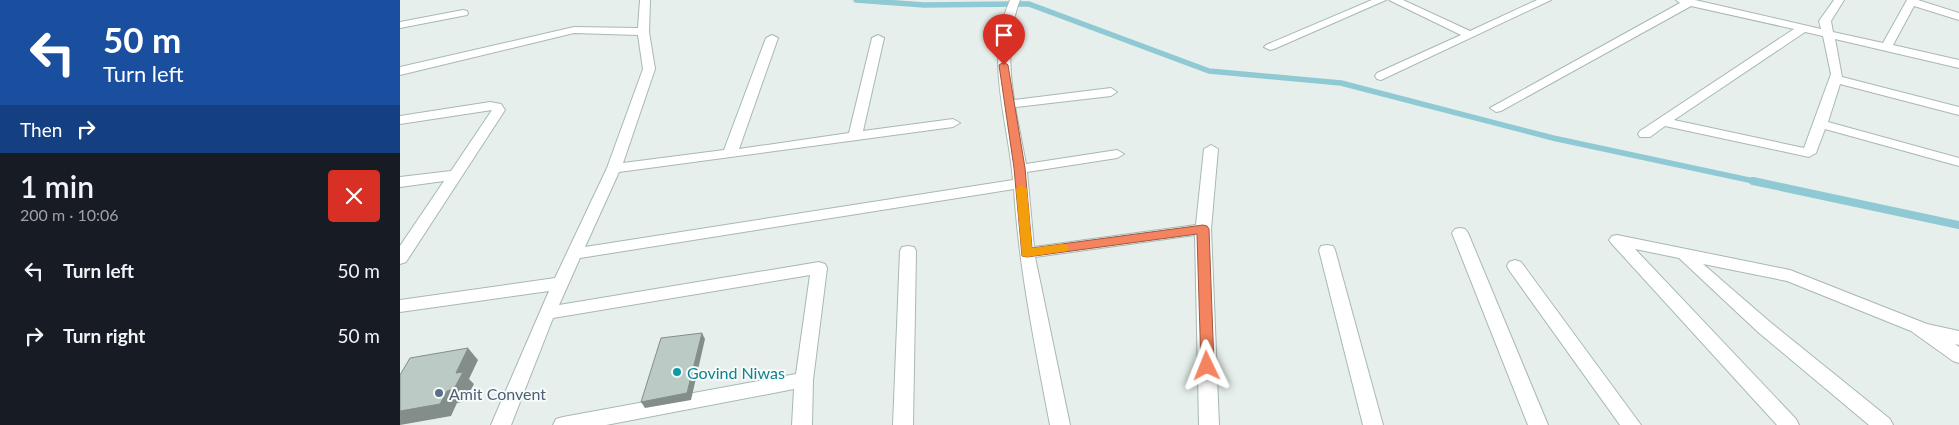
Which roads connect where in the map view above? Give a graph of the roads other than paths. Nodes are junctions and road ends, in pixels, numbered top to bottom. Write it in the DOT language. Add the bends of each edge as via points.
graph roads {
  1 [pos="645,0"];
  2 [pos="1015,0"];
  3 [pos="1381,0"];
  4 [pos="1394,0"];
  5 [pos="1546,0"];
  6 [pos="1839,0"];
  7 [pos="1686,1"];
  8 [pos="1912,1"];
  9 [pos="463,13"];
  10 [pos="1959,17"];
  11 [pos="400,25"];
  12 [pos="1802,29"];
  13 [pos="643,32"];
  14 [pos="1470,35"];
  15 [pos="1829,35"];
  16 [pos="772,38"];
  17 [pos="878,38"];
  18 [pos="1270,47"];
  19 [pos="1886,48"];
  20 [pos="1959,64"];
  21 [pos="400,71"];
  22 [pos="1381,76"];
  23 [pos="1836,79"];
  24 [pos="1111,92"];
  25 [pos="1009,104"];
  26 [pos="1496,108"];
  27 [pos="1959,111"];
  28 [pos="400,120"];
  29 [pos="1663,122"];
  30 [pos="953,123"];
  31 [pos="1821,124"];
  32 [pos="1645,134"];
  33 [pos="855,136"];
  34 [pos="1211,149"];
  35 [pos="730,154"];
  36 [pos="1117,154"];
  37 [pos="1959,162"];
  38 [pos="614,168"];
  39 [pos="455,175"];
  40 [pos="1020,176"];
  41 [pos="400,182"];
  42 [pos="1203,229"];
  43 [pos="1460,233"];
  44 [pos="1327,250"];
  45 [pos="908,251"];
  46 [pos="1027,253"];
  47 [pos="574,254"];
  48 [pos="1685,256"];
  49 [pos="400,258"];
  50 [pos="1515,266"];
  51 [pos="561,283"];
  52 [pos="400,306"];
  53 [pos="547,313"];
  54 [pos="1917,326"];
  55 [pos="1959,338"];
  56 [pos="1959,356"];
  57 [pos="804,380"];
  58 [pos="501,425"];
  59 [pos="563,425"];
  60 [pos="802,425"];
  61 [pos="903,425"];
  62 [pos="1060,425"];
  63 [pos="1209,425"];
  64 [pos="1373,425"];
  65 [pos="1538,425"];
  66 [pos="1630,425"];
  67 [pos="1789,425"];
  68 [pos="1882,425"];
  1 -- 13 [label="street"];
  2 -- 25 [label="street" via="1008,12 1003,47"];
  3 -- 18 [label="street"];
  4 -- 14 [label="street"];
  5 -- 14 [label="street"];
  6 -- 15 [label="street" via="1825,21"];
  7 -- 12 [label="street"];
  7 -- 26 [label="street"];
  8 -- 10 [label="street"];
  8 -- 19 [label="street"];
  9 -- 11 [label="street"];
  12 -- 15 [label="street"];
  12 -- 29 [label="street"];
  13 -- 21 [label="street" via="574,30"];
  13 -- 38 [label="street" via="648,68"];
  14 -- 22 [label="street"];
  15 -- 19 [label="street"];
  15 -- 23 [label="street"];
  16 -- 35 [label="street"];
  17 -- 33 [label="street"];
  19 -- 20 [label="street"];
  23 -- 27 [label="street"];
  23 -- 31 [label="street"];
  24 -- 25 [label="street"];
  25 -- 40 [label="street"];
  28 -- 39 [label="street" via="496,107 498,110"];
  29 -- 31 [label="street" via="1809,153"];
  29 -- 32 [label="street"];
  30 -- 33 [label="street"];
  31 -- 37 [label="street"];
  33 -- 35 [label="street"];
  34 -- 42 [label="street"];
  35 -- 38 [label="street"];
  36 -- 40 [label="street"];
  38 -- 47 [label="street"];
  39 -- 41 [label="street"];
  39 -- 49 [label="street"];
  40 -- 46 [label="street"];
  40 -- 47 [label="street"];
  42 -- 46 [label="street"];
  42 -- 63 [label="street"];
  43 -- 65 [label="street"];
  44 -- 64 [label="street"];
  45 -- 61 [label="street"];
  46 -- 62 [label="street"];
  47 -- 51 [label="street"];
  48 -- 54 [label="street" via="1790,276"];
  48 -- 67 [label="street" via="1618,240"];
  48 -- 68 [label="street"];
  50 -- 66 [label="street"];
  51 -- 52 [label="street"];
  51 -- 53 [label="street"];
  53 -- 57 [label="street" via="819,268"];
  53 -- 58 [label="street"];
  54 -- 55 [label="street"];
  54 -- 56 [label="street"];
  57 -- 59 [label="street"];
  57 -- 60 [label="street"];
}
